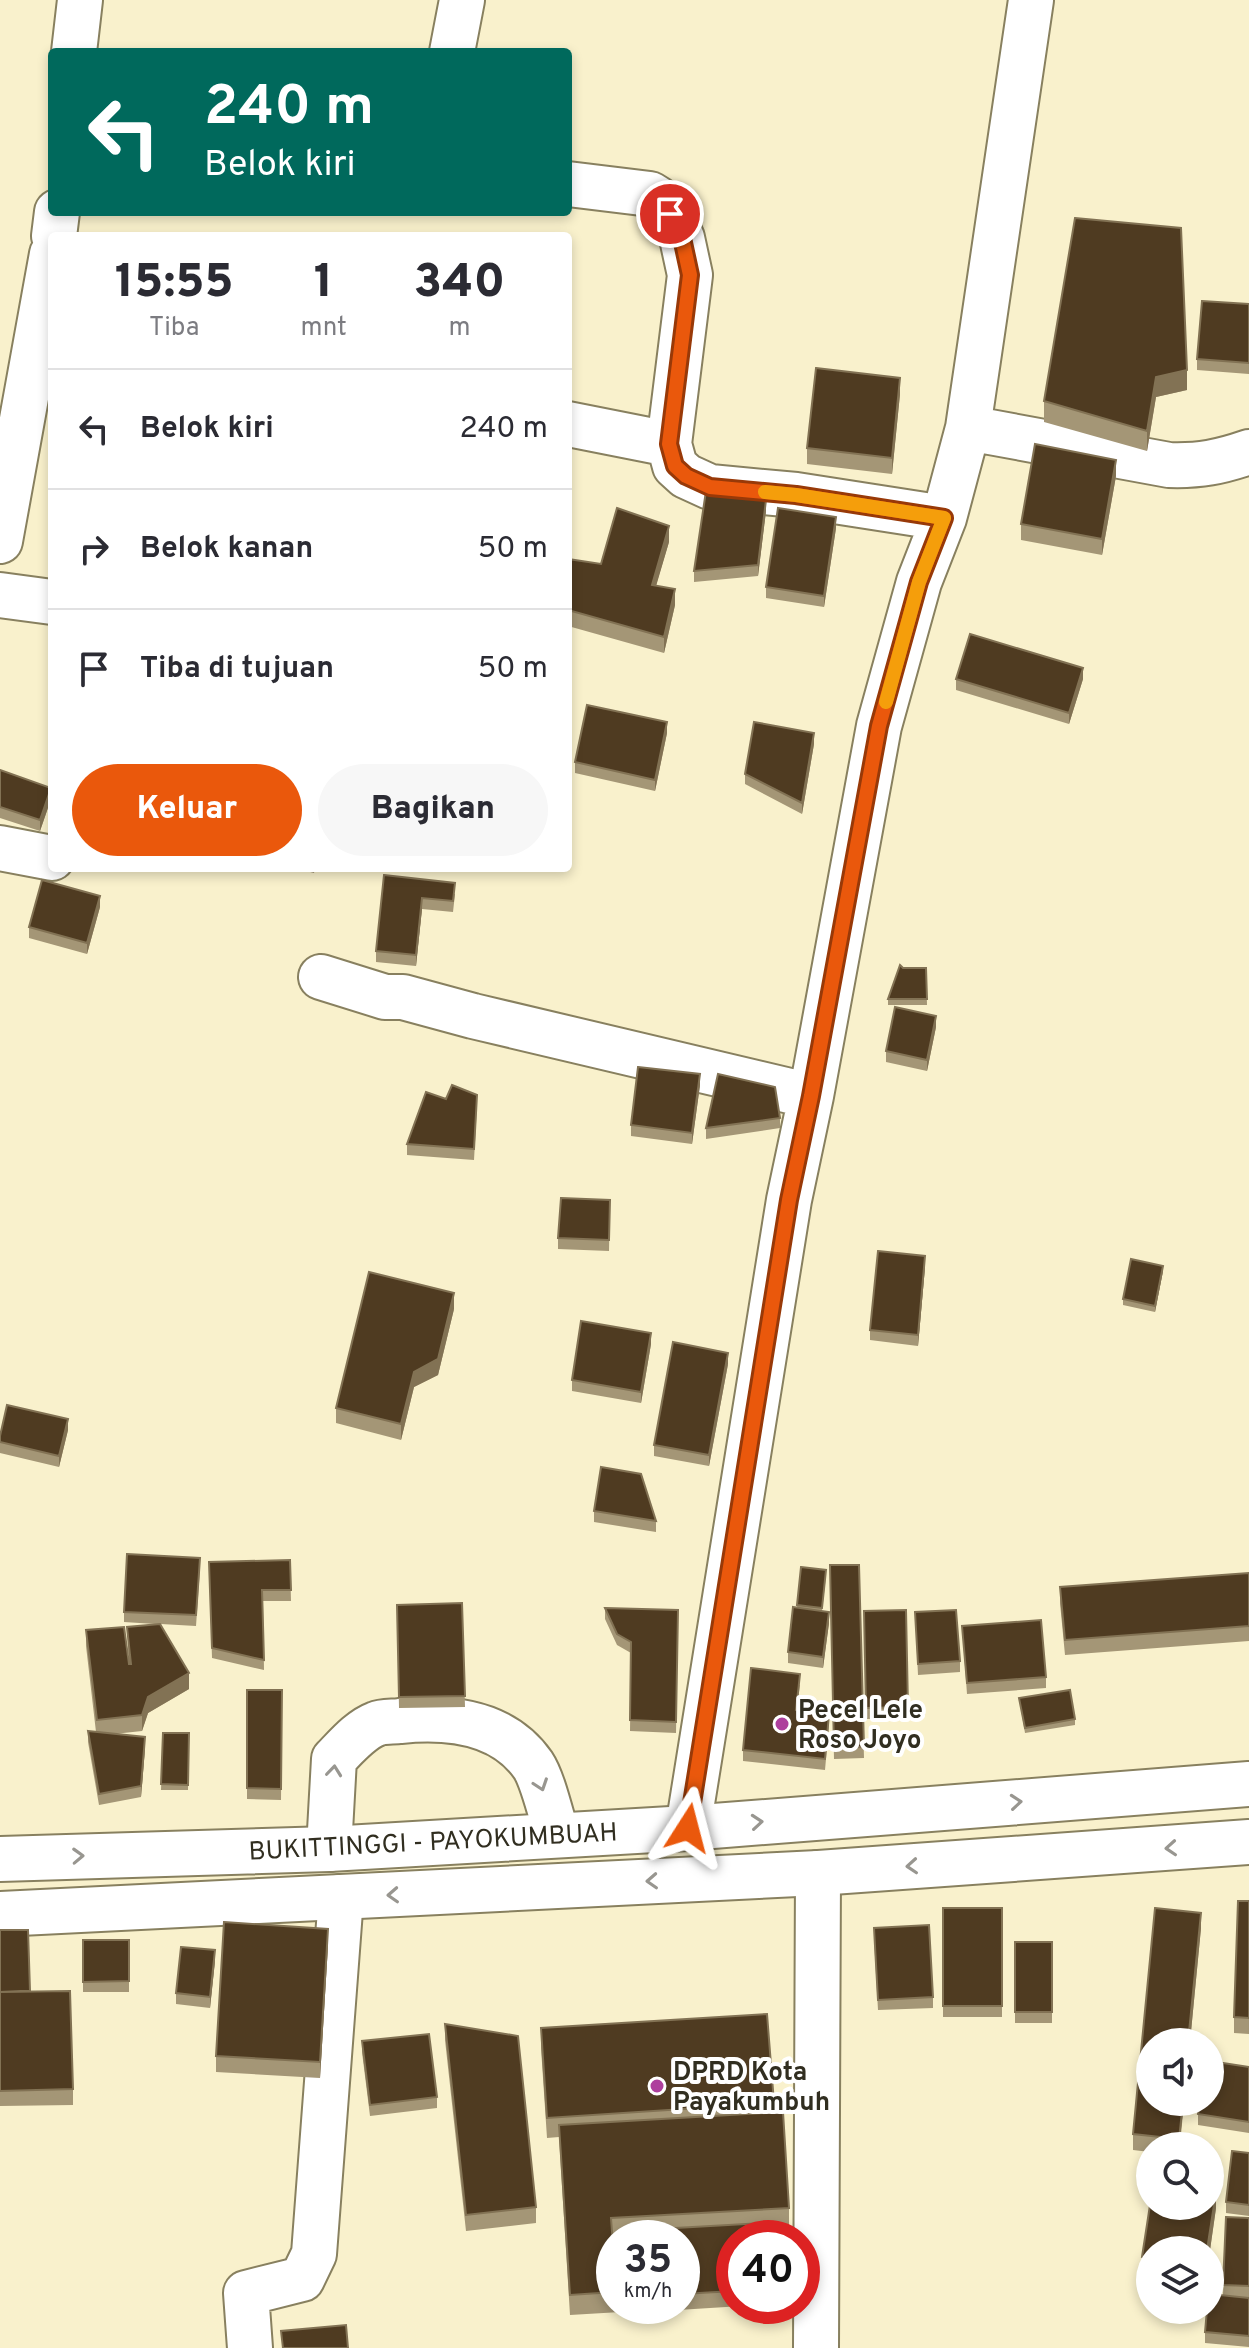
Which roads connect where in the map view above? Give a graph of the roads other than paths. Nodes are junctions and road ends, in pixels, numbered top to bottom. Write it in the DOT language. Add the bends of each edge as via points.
graph roads {
  1 [pos="80,0"];
  2 [pos="462,0"];
  3 [pos="1031,0"];
  4 [pos="74,48"];
  5 [pos="453,48"];
  6 [pos="572,184"];
  7 [pos="48,276"];
  8 [pos="572,425"];
  9 [pos="968,428"];
  10 [pos="669,444"];
  11 [pos="1249,452"];
  12 [pos="944,518"];
  13 [pos="0,541"];
  14 [pos="0,595"];
  15 [pos="48,601"];
  16 [pos="0,848"];
  17 [pos="48,857"];
  18 [pos="321,977"];
  19 [pos="811,1096"];
  20 [pos="1249,1784"];
  21 [pos="688,1828"];
  22 [pos="557,1835"];
  23 [pos="1249,1842"];
  24 [pos="329,1849"];
  25 [pos="0,1859"];
  26 [pos="818,1873"];
  27 [pos="341,1897"];
  28 [pos="0,1914"];
  29 [pos="250,2348"];
  30 [pos="816,2348"];
  1 -- 4 [label="main road"];
  2 -- 5 [label="main road"];
  3 -- 9 [label="main road"];
  6 -- 10 [label="main road" via="650,194 670,214 682,238 690,275"];
  7 -- 13 [label="main road"];
  8 -- 10 [label="main road"];
  9 -- 11 [label="main road" via="1169,465 1216,463"];
  9 -- 12 [label="main road"];
  10 -- 12 [label="main road" via="675,466 710,487"];
  12 -- 19 [label="main road" via="919,582 879,726"];
  14 -- 15 [label="main road"];
  16 -- 17 [label="main road"];
  18 -- 19 [label="main road" via="385,997 403,997"];
  19 -- 21 [label="main road" via="789,1200"];
  21 -- 20 [label="main road, BUKITTINGGI - PAYOKUMBUAH, one-way"];
  21 -- 22 [label="main road, BUKITTINGGI - PAYOKUMBUAH"];
  22 -- 24 [label="main road, BUKITTINGGI - PAYOKUMBUAH"];
  24 -- 22 [label="main road, one-way" via="334,1759 377,1723 419,1719 457,1720 518,1747 535,1768"];
  23 -- 26 [label="main road, BUKITTINGGI - PAYOKUMBUAH, one-way"];
  25 -- 24 [label="main road, BUKITTINGGI - PAYOKUMBUAH, one-way"];
  26 -- 27 [label="main road, BUKITTINGGI - PAYOKUMBUAH, one-way"];
  26 -- 30 [label="main road"];
  27 -- 28 [label="main road, BUKITTINGGI - PAYOKUMBUAH"];
  27 -- 29 [label="main road" via="314,2254 302,2279 246,2293"];
}
